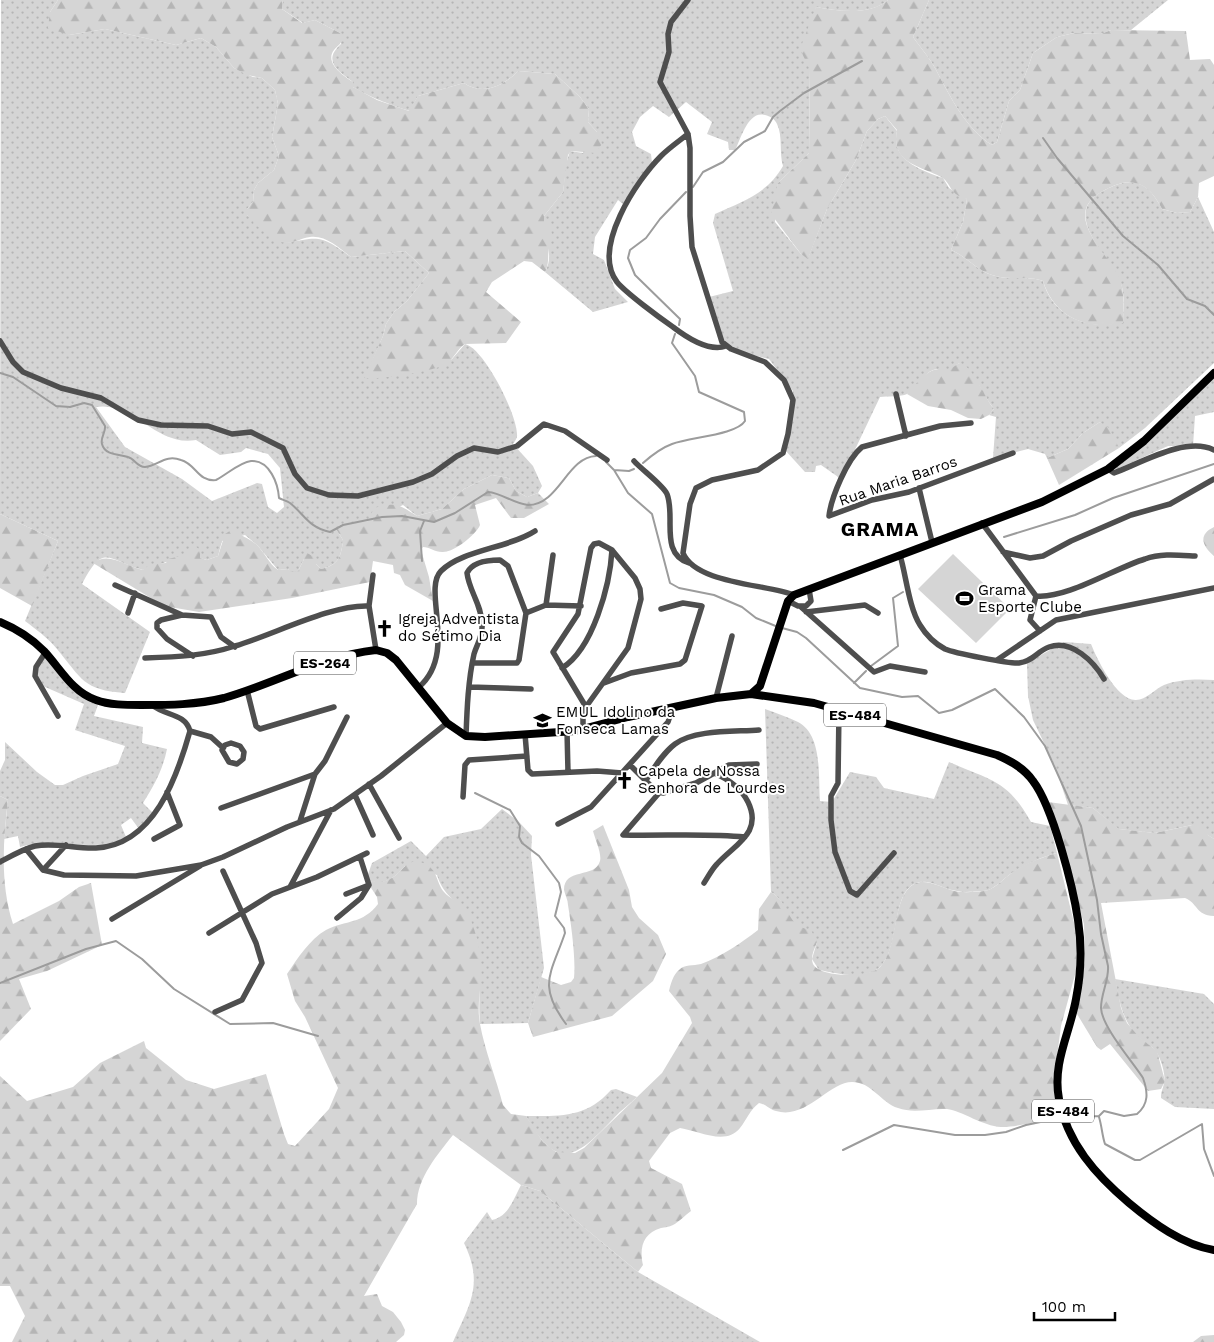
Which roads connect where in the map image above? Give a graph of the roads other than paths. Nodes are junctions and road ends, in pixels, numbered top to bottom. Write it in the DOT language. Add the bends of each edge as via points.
graph roads {
  1 [pos="688,0"];
  2 [pos="688,134"];
  3 [pos="0,341"];
  4 [pos="726,346"];
  5 [pos="1214,372"];
  6 [pos="896,394"];
  7 [pos="971,423"];
  8 [pos="906,436"];
  9 [pos="1214,450"];
  10 [pos="1013,453"];
  11 [pos="608,460"];
  12 [pos="634,461"];
  13 [pos="1108,470"];
  14 [pos="1214,479"];
  15 [pos="919,488"];
  16 [pos="982,523"];
  17 [pos="535,531"];
  18 [pos="932,542"];
  19 [pos="610,548"];
  20 [pos="1003,552"];
  21 [pos="553,555"];
  22 [pos="900,555"];
  23 [pos="1195,556"];
  24 [pos="692,563"];
  25 [pos="373,574"];
  26 [pos="114,585"];
  27 [pos="1214,588"];
  28 [pos="810,589"];
  29 [pos="135,593"];
  30 [pos="794,595"];
  31 [pos="1036,596"];
  32 [pos="788,601"];
  33 [pos="546,605"];
  34 [pos="370,606"];
  35 [pos="581,606"];
  36 [pos="801,606"];
  37 [pos="661,610"];
  38 [pos="806,612"];
  39 [pos="128,613"];
  40 [pos="526,613"];
  41 [pos="878,613"];
  42 [pos="182,616"];
  43 [pos="0,622"];
  44 [pos="1040,630"];
  45 [pos="732,636"];
  46 [pos="235,647"];
  47 [pos="376,650"];
  48 [pos="45,653"];
  49 [pos="194,656"];
  50 [pos="145,658"];
  51 [pos="997,660"];
  52 [pos="473,663"];
  53 [pos="562,668"];
  54 [pos="925,672"];
  55 [pos="1104,679"];
  56 [pos="604,683"];
  57 [pos="419,687"];
  58 [pos="470,687"];
  59 [pos="531,689"];
  60 [pos="246,690"];
  61 [pos="751,694"];
  62 [pos="716,698"];
  63 [pos="152,705"];
  64 [pos="334,707"];
  65 [pos="586,707"];
  66 [pos="672,707"];
  67 [pos="838,710"];
  68 [pos="58,716"];
  69 [pos="347,717"];
  70 [pos="447,723"];
  71 [pos="583,729"];
  72 [pos="759,730"];
  73 [pos="190,731"];
  74 [pos="566,731"];
  75 [pos="525,734"];
  76 [pos="466,736"];
  77 [pos="222,747"];
  78 [pos="527,756"];
  79 [pos="757,764"];
  80 [pos="630,765"];
  81 [pos="568,772"];
  82 [pos="622,773"];
  83 [pos="714,773"];
  84 [pos="315,774"];
  85 [pos="646,780"];
  86 [pos="370,784"];
  87 [pos="167,792"];
  88 [pos="659,793"];
  89 [pos="355,795"];
  90 [pos="463,797"];
  91 [pos="221,808"];
  92 [pos="331,810"];
  93 [pos="300,821"];
  94 [pos="558,824"];
  95 [pos="373,835"];
  96 [pos="745,837"];
  97 [pos="399,838"];
  98 [pos="154,839"];
  99 [pos="66,845"];
  100 [pos="26,850"];
  101 [pos="367,853"];
  102 [pos="894,853"];
  103 [pos="360,857"];
  104 [pos="0,862"];
  105 [pos="202,865"];
  106 [pos="44,870"];
  107 [pos="223,871"];
  108 [pos="704,883"];
  109 [pos="369,885"];
  110 [pos="290,887"];
  111 [pos="346,894"];
  112 [pos="242,914"];
  113 [pos="337,918"];
  114 [pos="112,919"];
  115 [pos="209,933"];
  116 [pos="215,1012"];
  117 [pos="1214,1250"];
  1 -- 2 [label="street" via="671,22 669,52 660,80"];
  2 -- 4 [label="street" via="692,247 717,330"];
  2 -- 4 [label="street" via="661,156 630,198 613,232 610,261 616,281 672,326 708,346"];
  3 -- 11 [label="street" via="13,362 27,374 61,388 101,398 138,420 161,425 208,426 229,434 251,432 284,449 295,474 307,488 329,495 358,496 413,482 474,448 498,452 517,446 544,424 565,432"];
  4 -- 24 [label="street" via="765,362 784,380 792,394 793,404 785,448 780,455 750,473 712,480 696,488 683,540 683,553"];
  5 -- 13 [label="main road"];
  6 -- 8 [label="street"];
  7 -- 8 [label="street, Rua Maria Barros" via="940,426"];
  8 -- 15 [label="street, Rua Maria Barros" via="859,450 840,482 829,516 872,500"];
  9 -- 13 [label="street" via="1196,446 1164,450 1114,473"];
  10 -- 15 [label="street, Rua Maria Barros"];
  12 -- 24 [label="street" via="667,495 673,550 678,558"];
  13 -- 16 [label="main road" via="1042,502"];
  14 -- 20 [label="street" via="1170,504 1131,515 1043,556 1030,558"];
  15 -- 18 [label="street"];
  16 -- 18 [label="main road"];
  16 -- 20 [label="street"];
  17 -- 57 [label="street" via="524,539 448,565 438,575 434,582 438,630 434,668"];
  18 -- 22 [label="main road"];
  19 -- 35 [label="street" via="599,543 592,545"];
  19 -- 53 [label="street" via="608,583 597,614 578,653"];
  19 -- 56 [label="street" via="638,582 641,596 628,648"];
  20 -- 31 [label="street"];
  21 -- 33 [label="street"];
  22 -- 28 [label="main road"];
  22 -- 51 [label="street" via="919,624 931,640 946,649"];
  23 -- 31 [label="street" via="1170,554 1146,558 1065,591 1046,597"];
  24 -- 30 [label="street" via="727,580"];
  25 -- 34 [label="street"];
  26 -- 29 [label="street"];
  27 -- 44 [label="street" via="1073,615"];
  28 -- 30 [label="main road"];
  28 -- 36 [label="street" via="810,603"];
  29 -- 39 [label="street"];
  29 -- 42 [label="street"];
  30 -- 32 [label="main road"];
  31 -- 44 [label="street" via="1030,620"];
  32 -- 36 [label="street"];
  32 -- 61 [label="main road" via="760,686"];
  33 -- 35 [label="street"];
  33 -- 40 [label="street"];
  34 -- 46 [label="street" via="341,608"];
  34 -- 47 [label="street"];
  35 -- 53 [label="street" via="576,619 554,650 554,657"];
  36 -- 38 [label="street"];
  37 -- 56 [label="street" via="683,603 702,606 685,660 680,664 626,674"];
  38 -- 41 [label="street" via="867,605"];
  38 -- 54 [label="street" via="874,672 890,666"];
  40 -- 52 [label="street" via="518,662"];
  40 -- 52 [label="street" via="508,566 497,560 471,566 467,573 482,620"];
  42 -- 46 [label="street" via="211,617 221,637"];
  42 -- 49 [label="street" via="161,620 157,628 167,639"];
  43 -- 48 [label="main road, ES-264" via="19,631"];
  44 -- 51 [label="street"];
  45 -- 62 [label="street"];
  46 -- 49 [label="street"];
  47 -- 57 [label="main road, ES-264" via="392,656"];
  47 -- 60 [label="main road, ES-264" via="307,668"];
  48 -- 63 [label="main road, ES-264" via="70,682 94,700"];
  48 -- 68 [label="street" via="36,667 35,676"];
  49 -- 50 [label="street"];
  51 -- 55 [label="street" via="1018,663 1033,660 1048,647 1064,646 1082,654 1096,666"];
  52 -- 58 [label="street"];
  53 -- 65 [label="street"];
  56 -- 65 [label="street"];
  57 -- 70 [label="main road, ES-264"];
  58 -- 59 [label="street"];
  58 -- 76 [label="street"];
  60 -- 63 [label="main road, ES-264" via="197,704"];
  60 -- 64 [label="street" via="256,726 260,729"];
  61 -- 62 [label="main road"];
  61 -- 67 [label="main road, ES-484" via="814,703"];
  62 -- 66 [label="main road"];
  63 -- 73 [label="street" via="184,720"];
  65 -- 71 [label="street" via="582,714"];
  66 -- 71 [label="main road"];
  66 -- 80 [label="street" via="671,718"];
  67 -- 102 [label="street" via="838,782 831,796 831,820 836,852 850,891 857,895"];
  67 -- 117 [label="main road, ES-484" via="996,756 1025,771 1043,797 1063,856 1078,920 1080,965 1076,1001 1057,1074 1059,1099 1068,1128 1089,1164 1111,1188 1174,1235"];
  69 -- 84 [label="street"];
  70 -- 76 [label="main road, ES-264"];
  70 -- 86 [label="street"];
  71 -- 74 [label="main road"];
  72 -- 85 [label="street" via="716,732 680,741"];
  73 -- 77 [label="street" via="211,737"];
  73 -- 87 [label="street" via="176,776"];
  74 -- 75 [label="main road"];
  74 -- 81 [label="street"];
  75 -- 76 [label="main road"];
  75 -- 78 [label="street"];
  78 -- 81 [label="street" via="528,770 532,774"];
  78 -- 90 [label="street" via="469,760 465,765"];
  79 -- 83 [label="street" via="729,765"];
  80 -- 82 [label="street"];
  80 -- 85 [label="street"];
  81 -- 82 [label="street"];
  82 -- 94 [label="street" via="591,807"];
  83 -- 88 [label="street" via="696,783"];
  83 -- 96 [label="street" via="740,790 747,800 754,822"];
  84 -- 91 [label="street"];
  84 -- 93 [label="street"];
  85 -- 88 [label="street"];
  86 -- 89 [label="street"];
  86 -- 97 [label="street"];
  87 -- 98 [label="street" via="180,825"];
  87 -- 99 [label="street" via="145,825 123,841 97,848"];
  88 -- 96 [label="street" via="624,834"];
  89 -- 92 [label="street"];
  89 -- 95 [label="street"];
  92 -- 93 [label="street"];
  92 -- 110 [label="street"];
  93 -- 105 [label="street"];
  96 -- 108 [label="street" via="715,866"];
  99 -- 100 [label="street" via="40,845"];
  99 -- 106 [label="street"];
  100 -- 104 [label="street"];
  100 -- 106 [label="street"];
  101 -- 103 [label="street"];
  103 -- 109 [label="street"];
  103 -- 110 [label="street"];
  105 -- 106 [label="street" via="123,877 69,875"];
  105 -- 114 [label="street"];
  107 -- 112 [label="street"];
  109 -- 111 [label="street"];
  109 -- 113 [label="street" via="361,898"];
  110 -- 112 [label="street" via="272,894"];
  112 -- 115 [label="street"];
  112 -- 116 [label="street" via="262,965 242,1000"];
}
